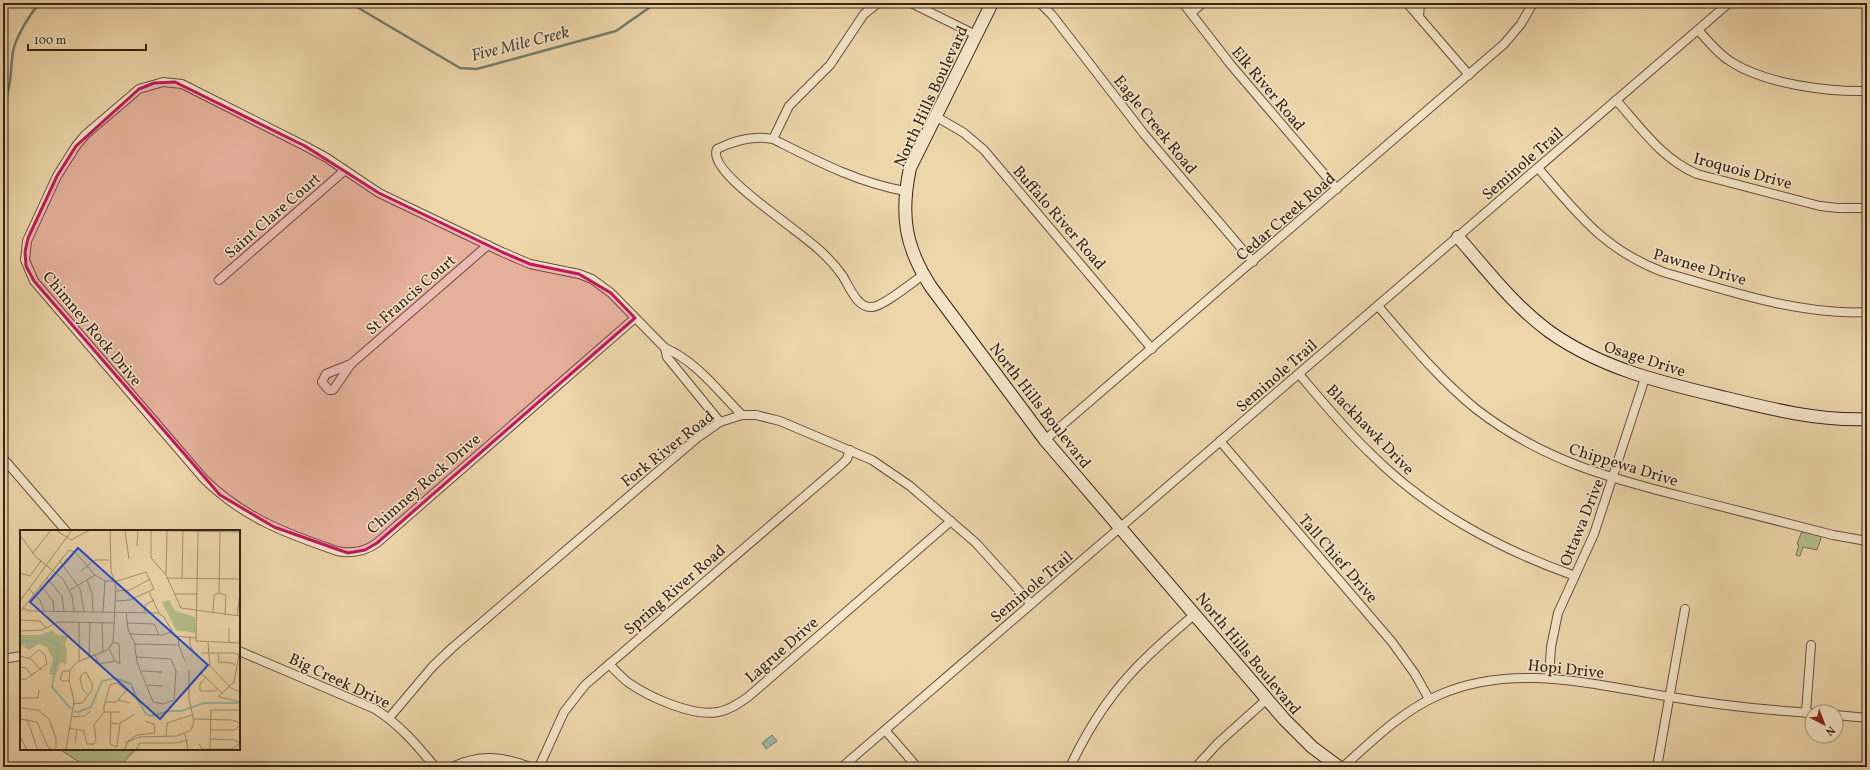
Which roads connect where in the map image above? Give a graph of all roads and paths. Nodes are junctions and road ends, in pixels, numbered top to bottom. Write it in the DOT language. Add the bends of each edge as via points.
graph roads {
  1 [pos="878,3"];
  2 [pos="911,3"];
  3 [pos="992,3"];
  4 [pos="1040,3"];
  5 [pos="1183,3"];
  6 [pos="1203,3"];
  7 [pos="1407,3"];
  8 [pos="1420,3"];
  9 [pos="1533,3"];
  10 [pos="1729,3"];
  11 [pos="1190,13"];
  12 [pos="1419,18"];
  13 [pos="1698,30"];
  14 [pos="976,35"];
  15 [pos="1469,75"];
  16 [pos="1867,90"];
  17 [pos="1616,100"];
  18 [pos="935,116"];
  19 [pos="773,139"];
  20 [pos="1538,168"];
  21 [pos="344,171"];
  22 [pos="1337,190"];
  23 [pos="905,191"];
  24 [pos="1867,208"];
  25 [pos="1458,236"];
  26 [pos="488,245"];
  27 [pos="1252,262"];
  28 [pos="923,275"];
  29 [pos="219,280"];
  30 [pos="1378,306"];
  31 [pos="1867,312"];
  32 [pos="635,318"];
  33 [pos="665,348"];
  34 [pos="1152,349"];
  35 [pos="351,364"];
  36 [pos="1299,374"];
  37 [pos="1645,378"];
  38 [pos="742,415"];
  39 [pos="1867,418"];
  40 [pos="720,422"];
  41 [pos="1045,440"];
  42 [pos="1220,441"];
  43 [pos="850,450"];
  44 [pos="3,458"];
  45 [pos="1613,478"];
  46 [pos="951,521"];
  47 [pos="1121,528"];
  48 [pos="65,530"];
  49 [pos="1867,541"];
  50 [pos="1575,576"];
  51 [pos="1031,604"];
  52 [pos="1685,609"];
  53 [pos="1195,614"];
  54 [pos="1811,645"];
  55 [pos="240,651"];
  56 [pos="20,656"];
  57 [pos="3,659"];
  58 [pos="609,664"];
  59 [pos="1549,678"];
  60 [pos="1670,697"];
  61 [pos="1267,699"];
  62 [pos="1429,699"];
  63 [pos="1809,704"];
  64 [pos="1804,713"];
  65 [pos="1844,716"];
  66 [pos="389,718"];
  67 [pos="1867,718"];
  68 [pos="885,730"];
  69 [pos="435,767"];
  70 [pos="452,767"];
  71 [pos="530,767"];
  72 [pos="539,767"];
  73 [pos="842,767"];
  74 [pos="917,767"];
  75 [pos="1070,767"];
  76 [pos="1196,767"];
  77 [pos="1341,767"];
  78 [pos="1657,767"];
  1 -- 19 [label="street" via="864,14 830,65 789,106"];
  2 -- 14 [label="street"];
  3 -- 14 [label="street, North Hills Boulevard"];
  4 -- 27 [label="street, Eagle Creek Road" via="1144,134"];
  5 -- 11 [label="street, Elk River Road"];
  6 -- 11 [label="street"];
  7 -- 12 [label="street"];
  8 -- 12 [label="street"];
  9 -- 15 [label="street, Cedar Creek Road" via="1514,33"];
  10 -- 13 [label="street, Seminole Trail"];
  11 -- 22 [label="street, Elk River Road"];
  12 -- 15 [label="street"];
  13 -- 16 [label="street" via="1719,53 1755,74 1831,90"];
  13 -- 17 [label="street, Seminole Trail"];
  14 -- 18 [label="street, North Hills Boulevard"];
  15 -- 22 [label="street, Cedar Creek Road"];
  17 -- 20 [label="street, Seminole Trail"];
  17 -- 24 [label="street, Iroquois Drive" via="1664,154 1683,168 1697,174 1820,206"];
  18 -- 23 [label="street, North Hills Boulevard" via="913,160"];
  18 -- 34 [label="street, Buffalo River Road" via="964,133 984,150"];
  19 -- 23 [label="street" via="863,182"];
  19 -- 28 [label="street" via="753,137 717,149 716,160 728,175 761,204 814,243 837,268 854,296 863,305 872,307 882,304"];
  20 -- 25 [label="street, Seminole Trail"];
  20 -- 31 [label="street, Pawnee Drive" via="1602,238 1618,251 1647,266 1783,304 1832,312"];
  21 -- 26 [label="street, Chimney Rock Drive" via="379,193"];
  21 -- 29 [label="street, Saint Clare Court"];
  21 -- 32 [label="street, Chimney Rock Drive" via="305,146 190,87 175,82 154,83 133,93 76,146 58,176 27,241 25,260 34,281 204,479 220,495 257,519 337,551 358,552 371,547"];
  22 -- 27 [label="street, Cedar Creek Road"];
  23 -- 28 [label="street, North Hills Boulevard" via="905,220 909,242"];
  25 -- 30 [label="street, Seminole Trail"];
  25 -- 37 [label="street, Osage Drive" via="1516,303 1550,332 1600,361"];
  26 -- 32 [label="street, Chimney Rock Drive" via="530,264 570,272 592,280 610,293"];
  26 -- 35 [label="street, St Francis Court"];
  27 -- 34 [label="street, Cedar Creek Road"];
  28 -- 41 [label="street, North Hills Boulevard"];
  30 -- 36 [label="street, Seminole Trail"];
  30 -- 45 [label="street, Chippewa Drive" via="1438,375 1500,426 1545,452"];
  32 -- 33 [label="street, Chimney Rock Drive"];
  33 -- 38 [label="street, Chimney Rock Drive" via="698,370"];
  33 -- 40 [label="street, Chimney Rock Drive" via="667,357"];
  34 -- 41 [label="street, Cedar Creek Road"];
  36 -- 42 [label="street, Seminole Trail"];
  36 -- 50 [label="street, Blackhawk Drive" via="1368,452 1407,487 1476,533"];
  37 -- 39 [label="street, Osage Drive" via="1796,414"];
  37 -- 45 [label="street, Ottawa Drive"];
  38 -- 40 [label="street, Fork River Road"];
  38 -- 43 [label="street, Fork River Road" via="756,415 780,421"];
  40 -- 66 [label="street, Fork River Road" via="675,456 452,648"];
  41 -- 47 [label="street, North Hills Boulevard"];
  42 -- 47 [label="street, Seminole Trail"];
  42 -- 62 [label="street, Tall Chief Drive" via="1392,642"];
  43 -- 46 [label="street, Fork River Road" via="899,477"];
  43 -- 58 [label="street, Spring River Road" via="842,464"];
  44 -- 48 [label="street"];
  45 -- 49 [label="street, Chippewa Drive" via="1833,535"];
  45 -- 50 [label="street, Ottawa Drive" via="1594,534"];
  46 -- 51 [label="street, Fork River Road" via="997,564"];
  46 -- 58 [label="street, Lagrue Drive" via="748,697 726,710 704,714 656,698 628,682"];
  47 -- 51 [label="street, Seminole Trail"];
  47 -- 53 [label="street, North Hills Boulevard"];
  50 -- 59 [label="street, Ottawa Drive" via="1563,600 1553,631"];
  51 -- 68 [label="street, Seminole Trail"];
  52 -- 60 [label="street"];
  53 -- 61 [label="street, North Hills Boulevard"];
  53 -- 75 [label="street" via="1146,657 1116,690 1090,728"];
  54 -- 63 [label="street"];
  55 -- 66 [label="street, Big Creek Drive" via="360,702"];
  56 -- 57 [label="street"];
  58 -- 72 [label="street, Spring River Road" via="585,685 564,712"];
  59 -- 60 [label="street, Hopi Drive"];
  59 -- 62 [label="street, Hopi Drive" via="1486,680 1455,688"];
  60 -- 64 [label="street, Hopi Drive"];
  60 -- 78 [label="street"];
  61 -- 76 [label="street" via="1218,743"];
  61 -- 77 [label="street, North Hills Boulevard" via="1312,747"];
  62 -- 77 [label="street, Hopi Drive" via="1399,718"];
  65 -- 67 [label="street"];
  66 -- 69 [label="street, Big Creek Drive"];
  68 -- 73 [label="street, Seminole Trail"];
  68 -- 74 [label="street"];
  70 -- 71 [label="street" via="483,757 509,760"];
}
